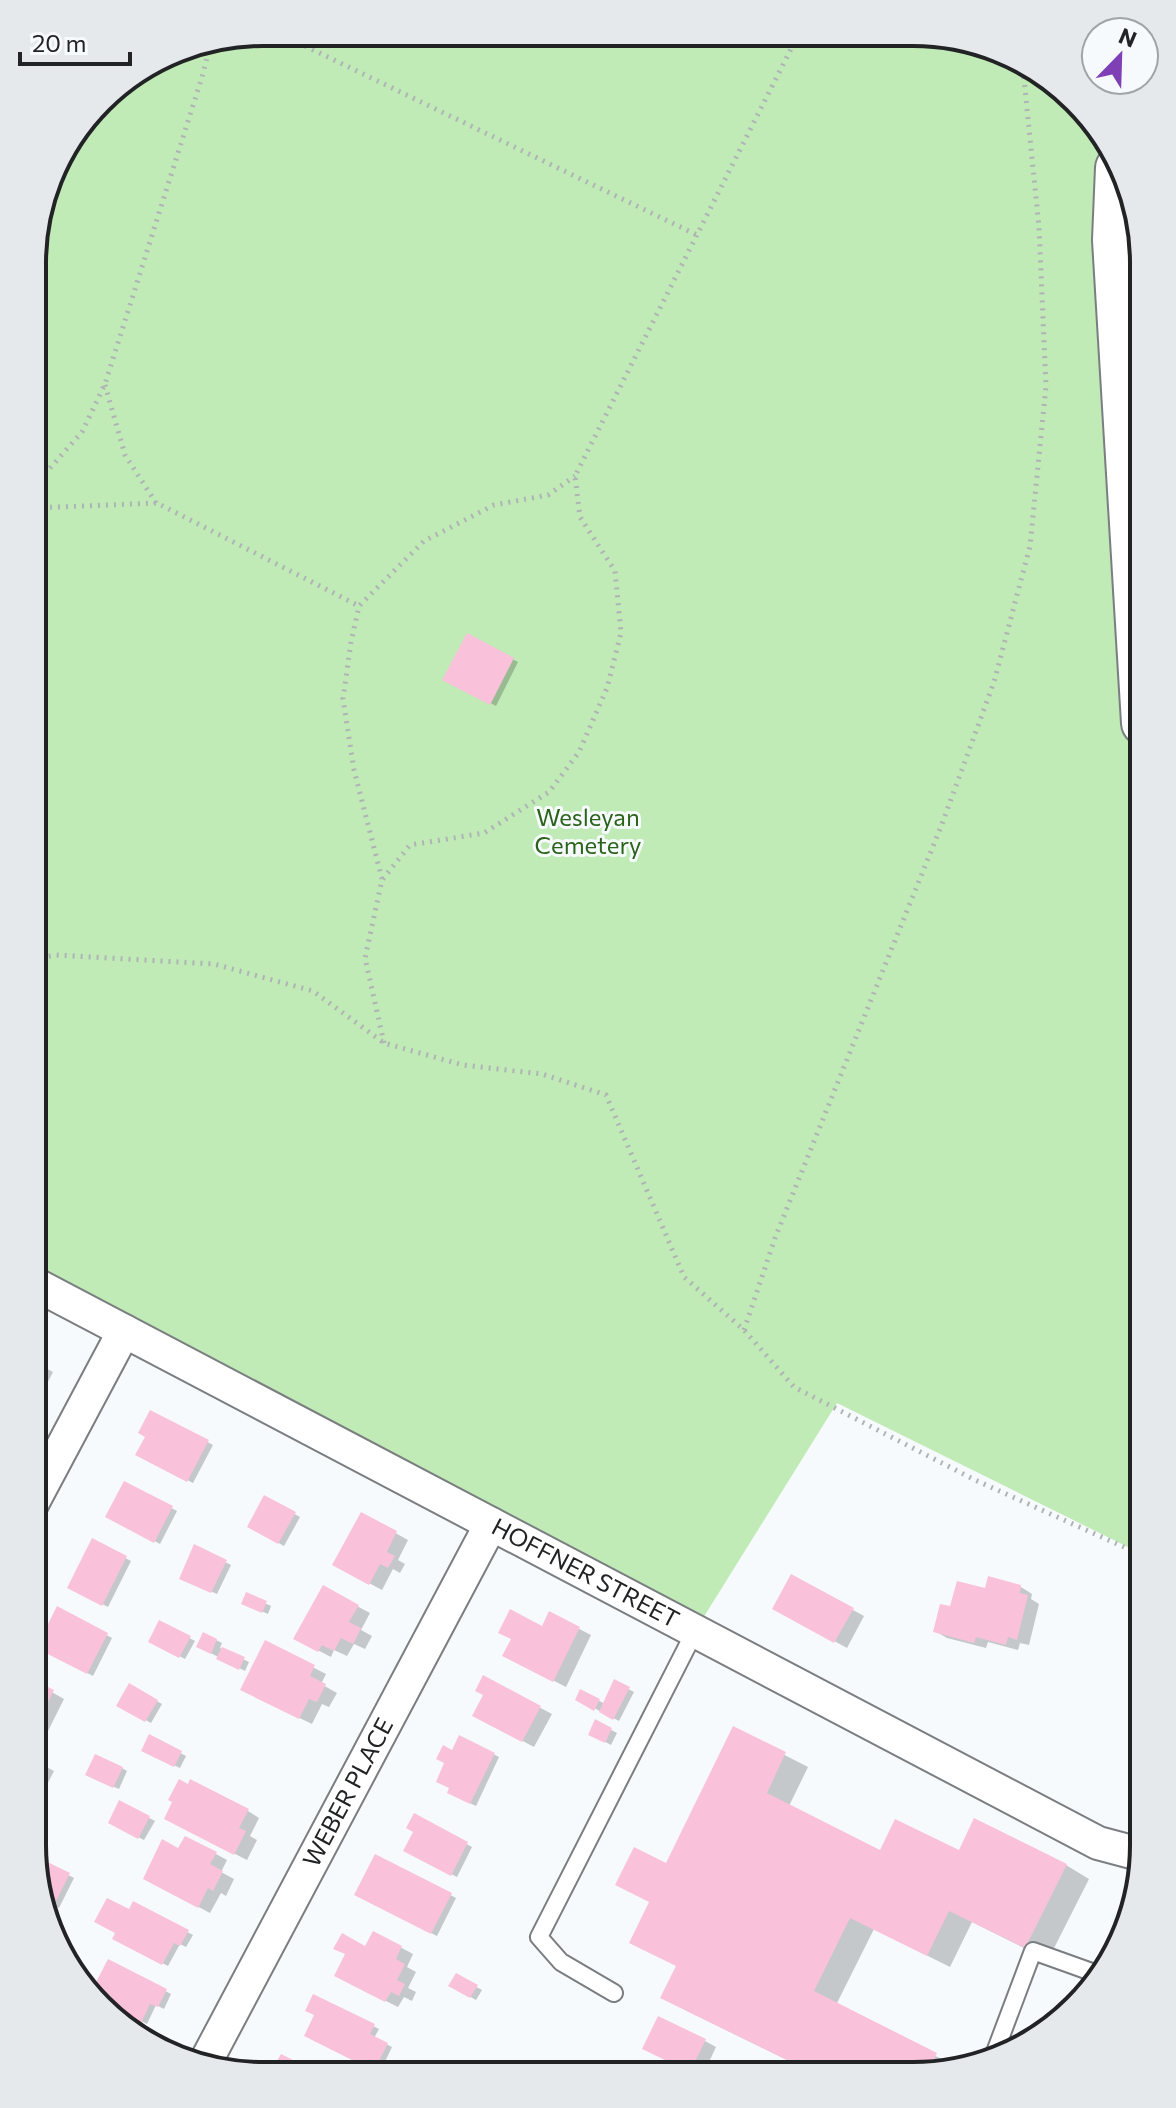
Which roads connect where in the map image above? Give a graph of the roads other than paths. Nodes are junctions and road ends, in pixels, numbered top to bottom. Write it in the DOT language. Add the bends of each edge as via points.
graph roads {
  1 [pos="1117,191"];
  2 [pos="1130,490"];
  3 [pos="46,1290"];
  4 [pos="124,1331"];
  5 [pos="46,1478"];
  6 [pos="491,1524"];
  7 [pos="695,1631"];
  8 [pos="1130,1852"];
  9 [pos="1089,1971"];
  10 [pos="614,1993"];
  11 [pos="998,2044"];
  12 [pos="209,2055"];
  1 -- 2 [label="main road" via="1115,240"];
  3 -- 4 [label="street, HOFFNER STREET"];
  4 -- 5 [label="street"];
  4 -- 6 [label="street, HOFFNER STREET"];
  6 -- 7 [label="street, HOFFNER STREET"];
  6 -- 12 [label="street, WEBER PLACE"];
  7 -- 8 [label="street, HOFFNER STREET" via="1098,1843"];
  7 -- 10 [label="lane" via="539,1937 561,1962"];
  9 -- 11 [label="lane" via="1033,1951"];
}
